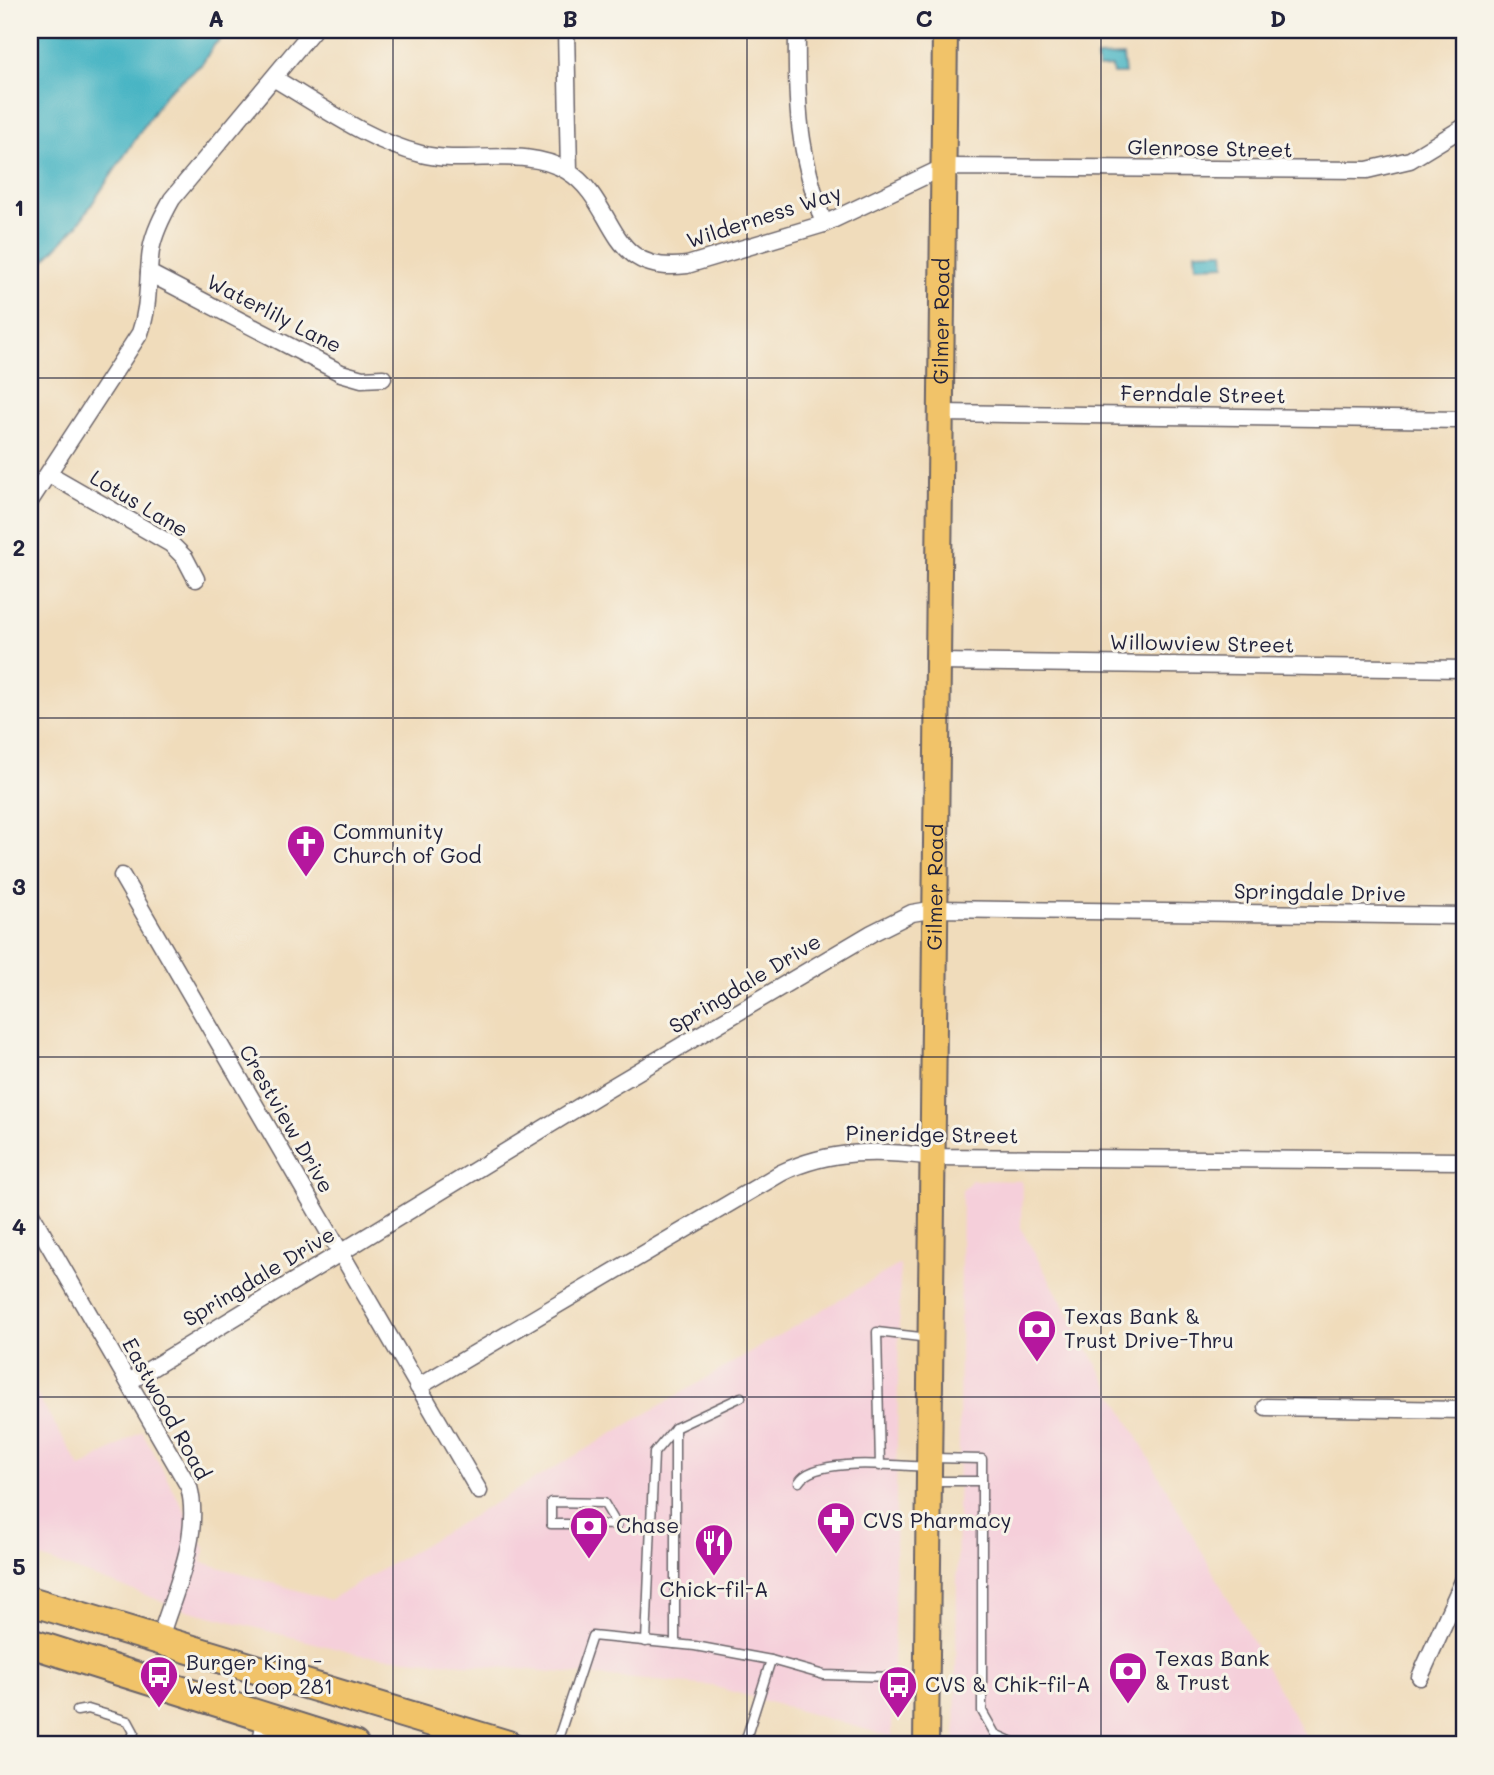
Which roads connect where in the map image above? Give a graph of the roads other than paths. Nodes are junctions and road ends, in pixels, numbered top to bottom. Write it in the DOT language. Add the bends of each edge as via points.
graph roads {
  1 [pos="313,30"];
  2 [pos="566,30"];
  3 [pos="797,30"];
  4 [pos="946,30"];
  5 [pos="275,79"];
  6 [pos="1464,127"];
  7 [pos="944,167"];
  8 [pos="569,172"];
  9 [pos="824,224"];
  10 [pos="149,273"];
  11 [pos="383,378"];
  12 [pos="942,413"];
  13 [pos="1464,420"];
  14 [pos="48,474"];
  15 [pos="30,501"];
  16 [pos="196,579"];
  17 [pos="939,662"];
  18 [pos="1464,669"];
  19 [pos="122,876"];
  20 [pos="936,909"];
  21 [pos="1464,916"];
  22 [pos="933,1157"];
  23 [pos="1464,1161"];
  24 [pos="30,1212"];
  25 [pos="340,1253"];
  26 [pos="931,1339"];
  27 [pos="129,1381"];
  28 [pos="418,1387"];
  29 [pos="741,1397"];
  30 [pos="1266,1407"];
  31 [pos="1464,1410"];
  32 [pos="675,1429"];
  33 [pos="880,1466"];
  34 [pos="930,1469"];
  35 [pos="982,1481"];
  36 [pos="799,1482"];
  37 [pos="479,1491"];
  38 [pos="568,1524"];
  39 [pos="581,1524"];
  40 [pos="1464,1580"];
  41 [pos="30,1601"];
  42 [pos="115,1628"];
  43 [pos="159,1641"];
  44 [pos="646,1642"];
  45 [pos="30,1643"];
  46 [pos="675,1644"];
  47 [pos="771,1660"];
  48 [pos="98,1664"];
  49 [pos="279,1677"];
  50 [pos="1420,1677"];
  51 [pos="927,1678"];
  52 [pos="77,1711"];
  53 [pos="266,1717"];
  54 [pos="129,1745"];
  55 [pos="260,1745"];
  56 [pos="354,1745"];
  57 [pos="508,1745"];
  58 [pos="556,1745"];
  59 [pos="744,1745"];
  60 [pos="926,1745"];
  61 [pos="1019,1745"];
  1 -- 5 [label="street"];
  2 -- 8 [label="street"];
  3 -- 9 [label="street" via="798,132"];
  4 -- 7 [label="main road, Gilmer Road"];
  5 -- 8 [label="street, Wilderness Way" via="369,135 419,154 447,159 533,160"];
  5 -- 10 [label="street" via="172,199 155,235"];
  6 -- 7 [label="street, Glenrose Street" via="1410,160 1367,170"];
  7 -- 9 [label="street, Wilderness Way"];
  7 -- 12 [label="main road, Gilmer Road"];
  8 -- 9 [label="street, Wilderness Way" via="591,195 624,248 653,265 687,265"];
  10 -- 11 [label="street, Waterlily Lane" via="341,373"];
  10 -- 14 [label="street" via="148,304 140,333"];
  12 -- 13 [label="street, Ferndale Street"];
  12 -- 17 [label="main road, Gilmer Road"];
  14 -- 15 [label="street"];
  14 -- 16 [label="street, Lotus Lane" via="171,544"];
  17 -- 18 [label="street, Willowview Street"];
  17 -- 20 [label="main road, Gilmer Road"];
  19 -- 25 [label="street, Crestview Drive"];
  20 -- 21 [label="street, Springdale Drive"];
  20 -- 22 [label="main road, Gilmer Road"];
  20 -- 25 [label="street, Springdale Drive" via="912,913 872,933"];
  22 -- 23 [label="street, Pineridge Street"];
  22 -- 26 [label="main road, Gilmer Road"];
  22 -- 28 [label="street, Pineridge Street" via="849,1153 790,1169"];
  24 -- 27 [label="street, Eastwood Road"];
  25 -- 27 [label="street, Springdale Drive"];
  25 -- 28 [label="street, Crestview Drive"];
  26 -- 33 [label="lane" via="877,1332"];
  26 -- 34 [label="main road, Gilmer Road"];
  27 -- 43 [label="street, Eastwood Road" via="186,1479 192,1499 191,1534"];
  28 -- 37 [label="street, Crestview Drive"];
  29 -- 32 [label="lane"];
  30 -- 31 [label="street"];
  32 -- 44 [label="lane" via="663,1439 653,1459"];
  32 -- 46 [label="lane"];
  33 -- 34 [label="lane"];
  33 -- 36 [label="lane" via="821,1467"];
  34 -- 35 [label="lane"];
  34 -- 35 [label="lane" via="982,1459"];
  34 -- 51 [label="main road, Gilmer Road"];
  35 -- 61 [label="lane" via="982,1710 995,1734"];
  38 -- 39 [label="lane" via="551,1524 551,1502 604,1503 617,1525"];
  40 -- 50 [label="street"];
  41 -- 42 [label="highway"];
  42 -- 43 [label="highway"];
  42 -- 48 [label="highway"];
  43 -- 49 [label="highway"];
  44 -- 46 [label="lane"];
  44 -- 58 [label="lane" via="592,1636"];
  45 -- 48 [label="highway"];
  46 -- 47 [label="lane"];
  47 -- 51 [label="lane" via="824,1675"];
  47 -- 59 [label="lane"];
  48 -- 53 [label="highway"];
  49 -- 53 [label="highway"];
  49 -- 57 [label="highway"];
  51 -- 60 [label="main road, Gilmer Road"];
  52 -- 54 [label="lane" via="88,1709 128,1721 134,1732"];
  53 -- 55 [label="street"];
  53 -- 56 [label="highway"];
}
